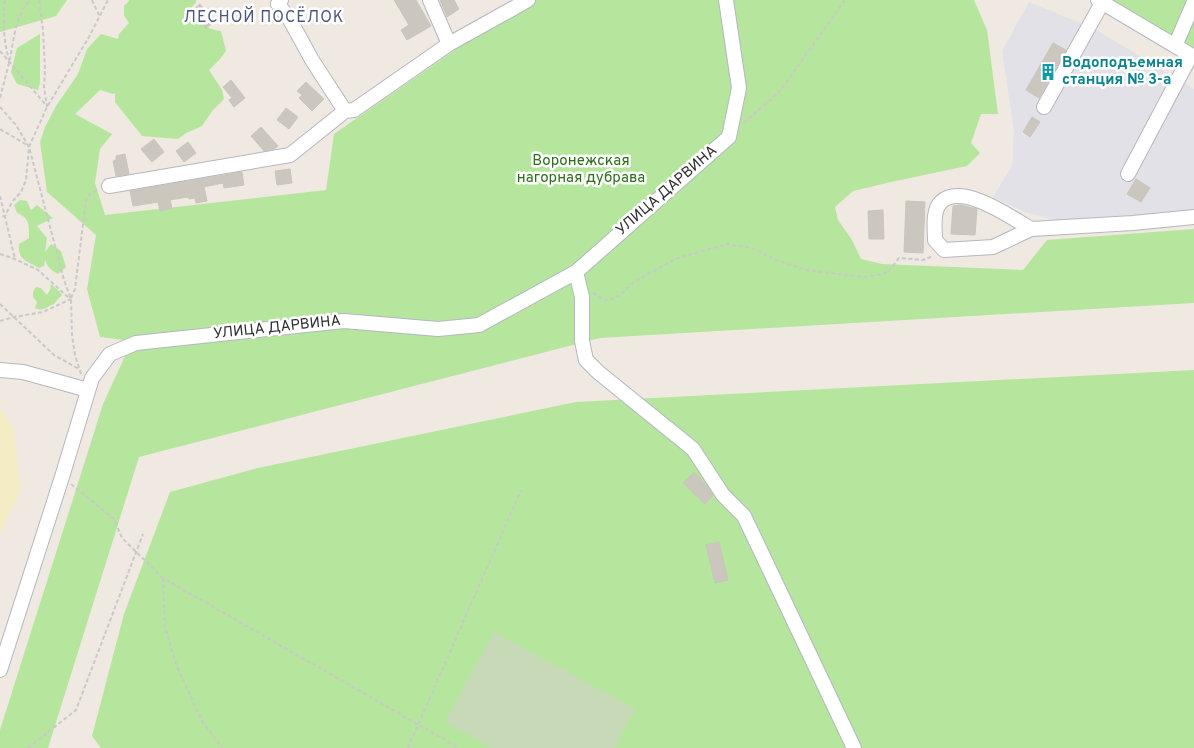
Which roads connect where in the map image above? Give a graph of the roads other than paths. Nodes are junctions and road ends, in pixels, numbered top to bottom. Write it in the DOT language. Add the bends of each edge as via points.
graph roads {
  1 [pos="281,0"];
  2 [pos="430,0"];
  3 [pos="528,0"];
  4 [pos="726,0"];
  5 [pos="1100,1"];
  6 [pos="1194,2"];
  7 [pos="450,44"];
  8 [pos="1175,46"];
  9 [pos="1193,56"];
  10 [pos="1044,107"];
  11 [pos="346,112"];
  12 [pos="1128,174"];
  13 [pos="110,186"];
  14 [pos="1194,217"];
  15 [pos="1031,229"];
  16 [pos="576,272"];
  17 [pos="0,370"];
  18 [pos="88,390"];
  19 [pos="0,670"];
  20 [pos="854,748"];
  1 -- 11 [label="street" via="278,4"];
  2 -- 7 [label="street"];
  3 -- 7 [label="street"];
  4 -- 16 [label="street, УЛИЦА ДАРВИНА" via="739,88 729,137"];
  5 -- 8 [label="street"];
  5 -- 10 [label="street"];
  6 -- 8 [label="street"];
  7 -- 11 [label="street" via="354,110"];
  8 -- 9 [label="street"];
  9 -- 12 [label="street"];
  11 -- 13 [label="street" via="290,155"];
  14 -- 15 [label="street" via="1133,224"];
  15 -- 15 [label="street" via="993,247 944,250 935,240 935,215 940,203 950,197 970,197"];
  16 -- 18 [label="street, УЛИЦА ДАРВИНА" via="479,325 438,329 344,321 136,343 110,354 92,378"];
  16 -- 20 [label="street" via="582,297 582,341 586,360 693,449 723,495 744,516"];
  17 -- 18 [label="street" via="24,372"];
  18 -- 19 [label="street, УЛИЦА ДАРВИНА"];
}
